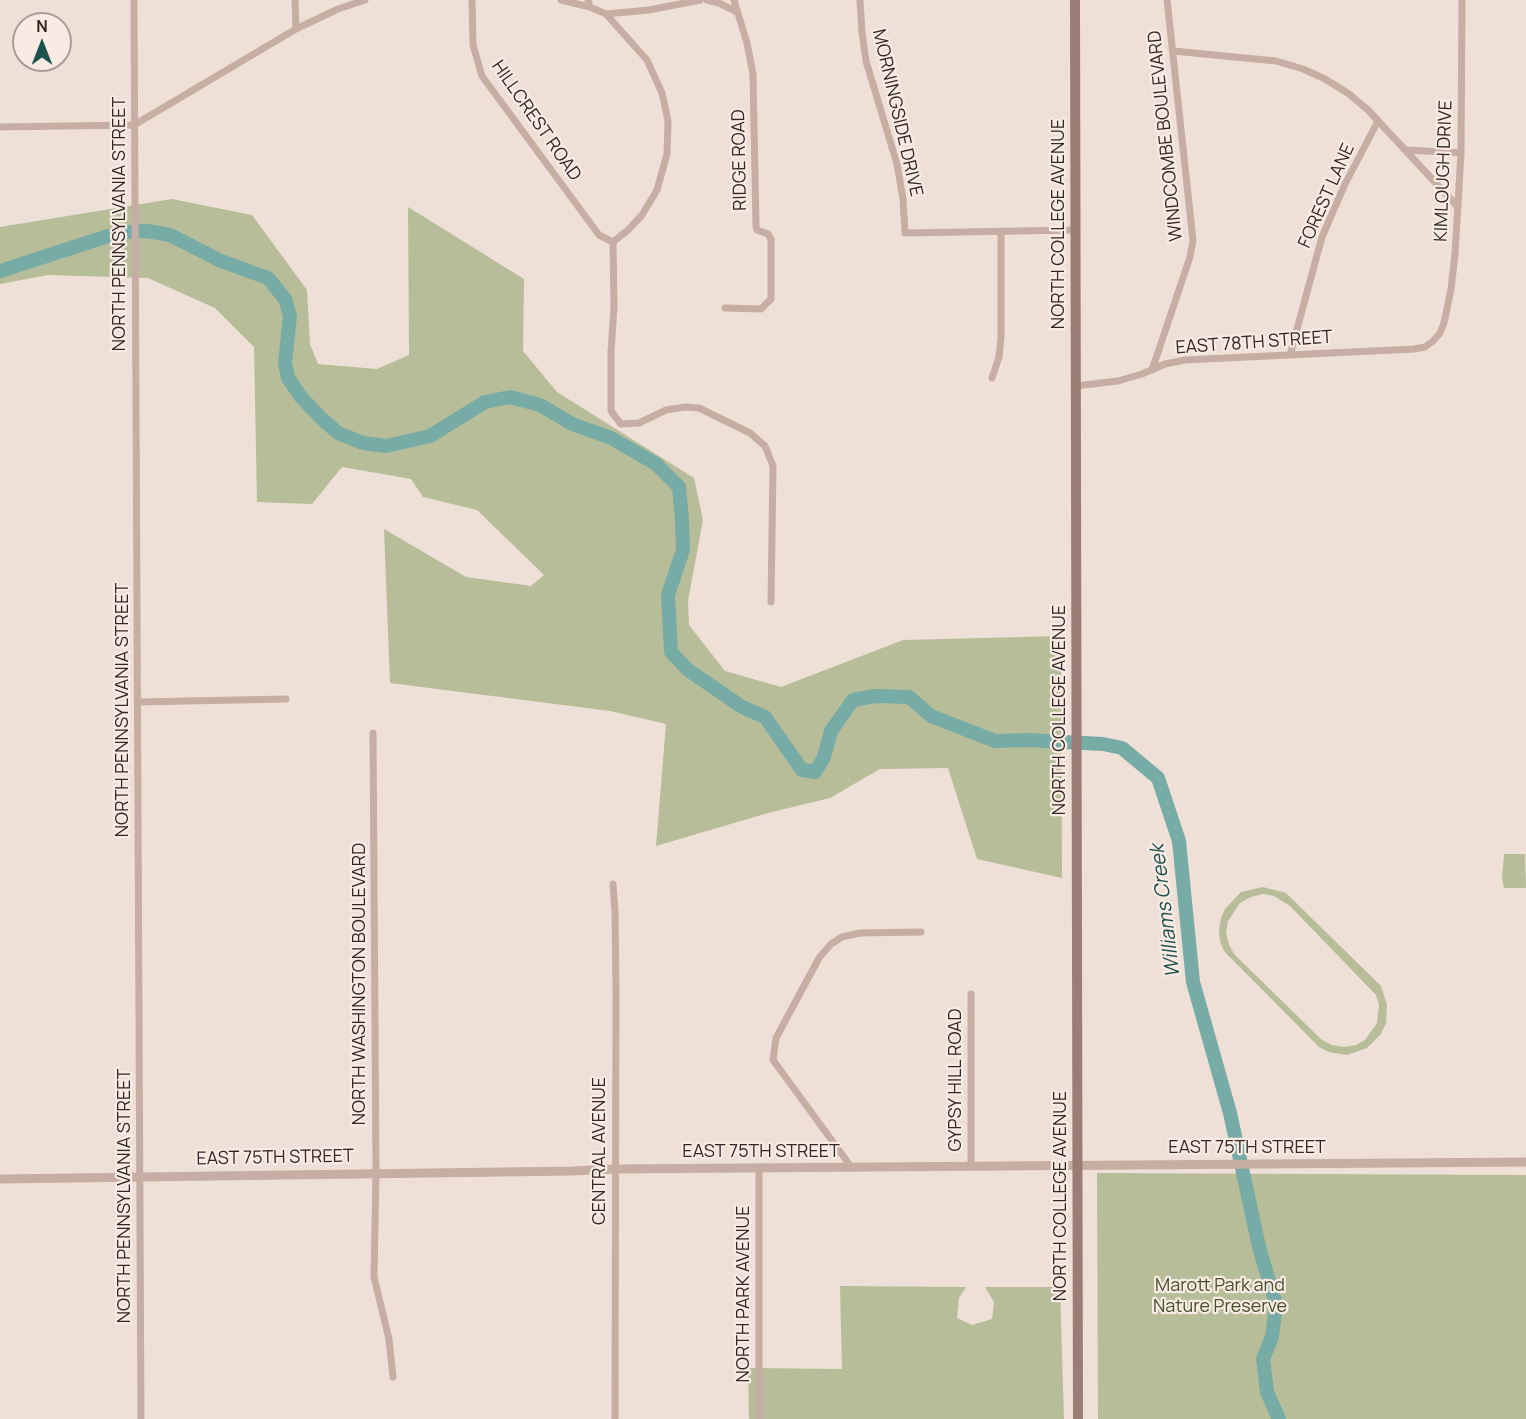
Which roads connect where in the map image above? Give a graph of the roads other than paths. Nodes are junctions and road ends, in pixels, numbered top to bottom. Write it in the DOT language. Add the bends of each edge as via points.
graph roads {
  1 [pos="134,0"];
  2 [pos="295,0"];
  3 [pos="365,0"];
  4 [pos="472,0"];
  5 [pos="561,0"];
  6 [pos="700,0"];
  7 [pos="707,0"];
  8 [pos="734,0"];
  9 [pos="861,0"];
  10 [pos="1075,0"];
  11 [pos="1167,0"];
  12 [pos="1462,0"];
  13 [pos="589,4"];
  14 [pos="737,12"];
  15 [pos="606,14"];
  16 [pos="296,29"];
  17 [pos="1173,51"];
  18 [pos="1378,121"];
  19 [pos="134,125"];
  20 [pos="0,127"];
  21 [pos="1407,150"];
  22 [pos="1461,153"];
  23 [pos="1458,207"];
  24 [pos="1075,230"];
  25 [pos="1001,231"];
  26 [pos="613,242"];
  27 [pos="725,308"];
  28 [pos="1436,339"];
  29 [pos="1290,355"];
  30 [pos="1152,370"];
  31 [pos="992,378"];
  32 [pos="1075,386"];
  33 [pos="771,603"];
  34 [pos="286,699"];
  35 [pos="138,702"];
  36 [pos="374,733"];
  37 [pos="613,884"];
  38 [pos="921,932"];
  39 [pos="970,994"];
  40 [pos="1525,1163"];
  41 [pos="1077,1164"];
  42 [pos="971,1166"];
  43 [pos="759,1168"];
  44 [pos="852,1168"];
  45 [pos="614,1169"];
  46 [pos="376,1173"];
  47 [pos="141,1177"];
  48 [pos="0,1179"];
  49 [pos="393,1377"];
  50 [pos="141,1419"];
  51 [pos="615,1419"];
  52 [pos="759,1419"];
  53 [pos="1078,1419"];
  1 -- 19 [label="street, NORTH PENNSYLVANIA STREET"];
  2 -- 16 [label="street"];
  3 -- 16 [label="street"];
  4 -- 26 [label="street, HILLCREST ROAD" via="474,52 489,87 599,235"];
  5 -- 13 [label="street"];
  6 -- 15 [label="street"];
  7 -- 14 [label="street"];
  8 -- 14 [label="street, RIDGE ROAD"];
  9 -- 25 [label="street, MORNINGSIDE DRIVE" via="866,61 897,164 905,233"];
  10 -- 24 [label="main road, NORTH COLLEGE AVENUE"];
  11 -- 17 [label="street, WINDCOMBE BOULEVARD"];
  12 -- 22 [label="street, KIMLOUGH DRIVE"];
  13 -- 15 [label="street"];
  14 -- 27 [label="street, RIDGE ROAD" via="753,74 756,226 771,239 771,299 761,309"];
  15 -- 26 [label="street" via="654,72 664,97 669,129 665,166 653,198 631,227"];
  16 -- 19 [label="street"];
  17 -- 18 [label="street" via="1269,60 1303,69 1349,94"];
  17 -- 30 [label="street, WINDCOMBE BOULEVARD" via="1193,240"];
  18 -- 21 [label="street"];
  18 -- 29 [label="street, FOREST LANE" via="1322,237"];
  19 -- 20 [label="street"];
  19 -- 35 [label="street, NORTH PENNSYLVANIA STREET"];
  21 -- 22 [label="street"];
  21 -- 23 [label="street"];
  22 -- 23 [label="street, KIMLOUGH DRIVE"];
  23 -- 28 [label="street, KIMLOUGH DRIVE" via="1451,289 1444,323"];
  24 -- 25 [label="street"];
  24 -- 32 [label="main road, NORTH COLLEGE AVENUE"];
  25 -- 31 [label="street" via="1001,337"];
  26 -- 33 [label="street" via="611,411 621,424 639,423 666,410 699,408 750,433 765,446 773,466"];
  28 -- 29 [label="street, EAST 78TH STREET" via="1414,350"];
  29 -- 30 [label="street, EAST 78TH STREET" via="1185,360"];
  30 -- 32 [label="street, EAST 78TH STREET" via="1118,381"];
  32 -- 41 [label="main road, NORTH COLLEGE AVENUE"];
  34 -- 35 [label="street"];
  35 -- 47 [label="street, NORTH PENNSYLVANIA STREET"];
  36 -- 46 [label="street, NORTH WASHINGTON BOULEVARD"];
  37 -- 45 [label="street, CENTRAL AVENUE"];
  38 -- 44 [label="street" via="860,933 831,944 819,958 776,1038 773,1060"];
  39 -- 42 [label="street, GYPSY HILL ROAD"];
  40 -- 41 [label="street, EAST 75TH STREET"];
  41 -- 42 [label="street, EAST 75TH STREET"];
  41 -- 53 [label="main road, NORTH COLLEGE AVENUE"];
  42 -- 44 [label="street, EAST 75TH STREET"];
  43 -- 44 [label="street, EAST 75TH STREET"];
  43 -- 45 [label="street, EAST 75TH STREET"];
  43 -- 52 [label="street, NORTH PARK AVENUE"];
  45 -- 46 [label="street, EAST 75TH STREET"];
  45 -- 51 [label="street, CENTRAL AVENUE"];
  46 -- 47 [label="street, EAST 75TH STREET"];
  46 -- 49 [label="street, NORTH WASHINGTON BOULEVARD" via="374,1277 389,1339"];
  47 -- 48 [label="street, EAST 75TH STREET"];
  47 -- 50 [label="street, NORTH PENNSYLVANIA STREET"];
}
